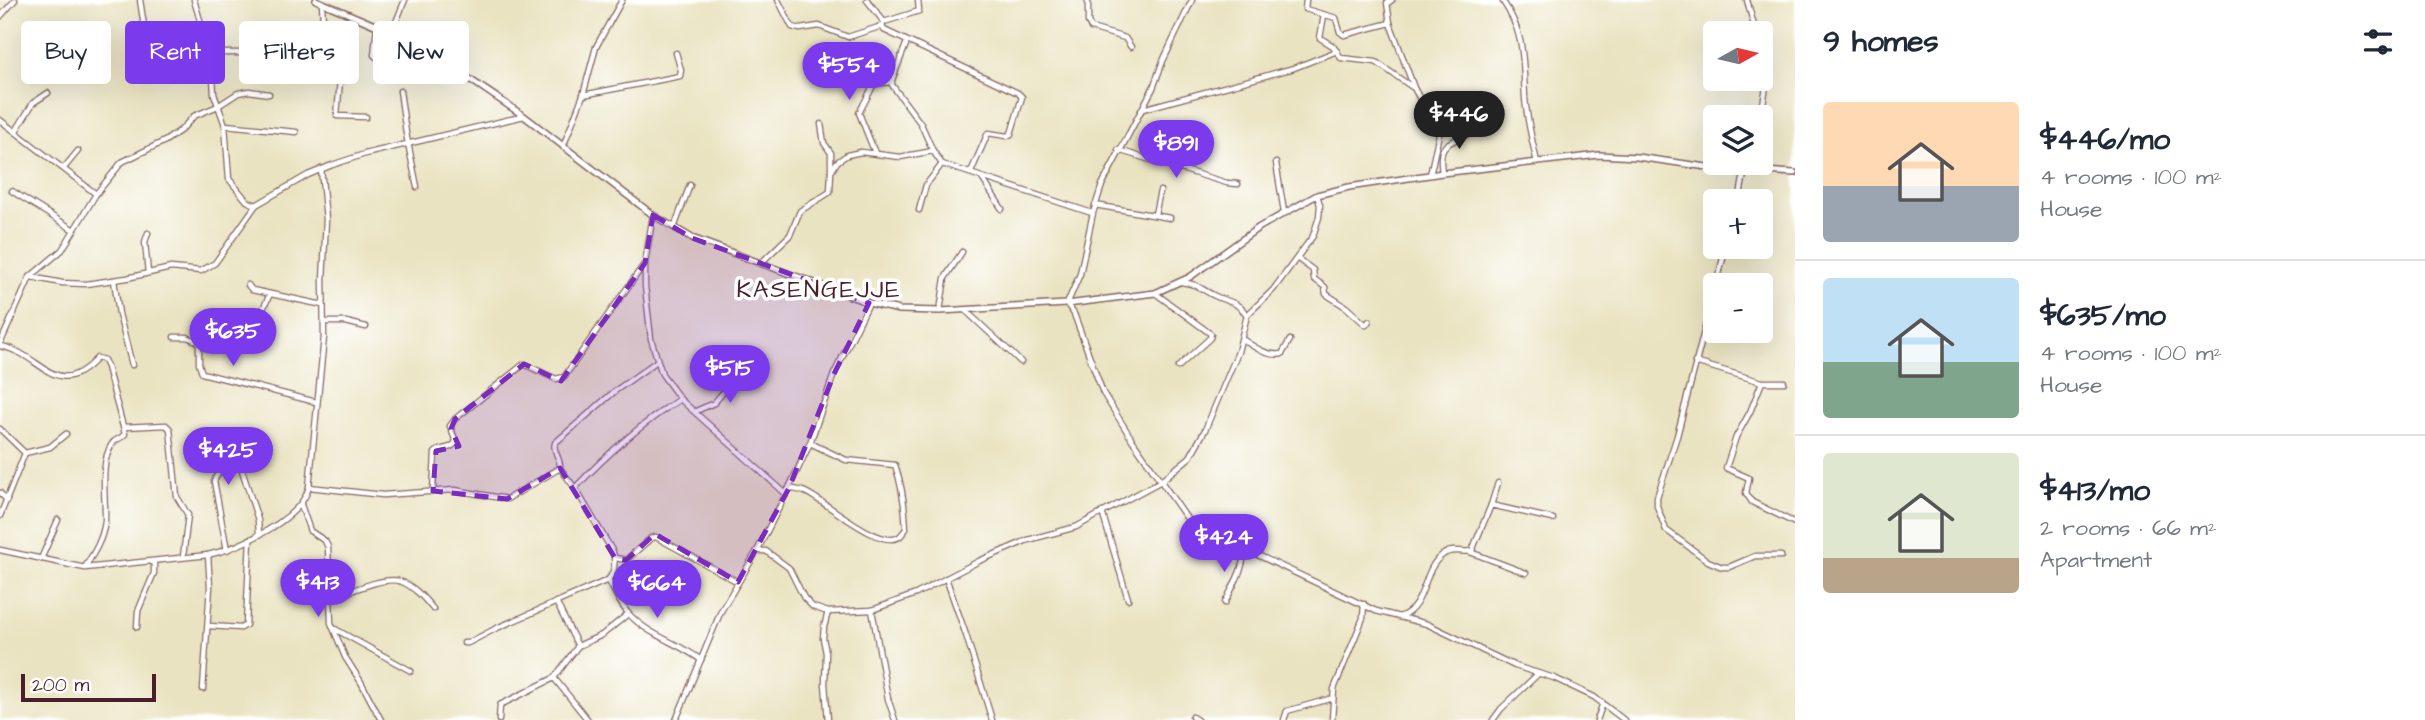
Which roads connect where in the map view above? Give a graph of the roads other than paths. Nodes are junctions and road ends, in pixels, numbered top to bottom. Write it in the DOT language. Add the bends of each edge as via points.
graph roads {
  1 [pos="15,0"];
  2 [pos="140,0"];
  3 [pos="194,0"];
  4 [pos="405,0"];
  5 [pos="622,0"];
  6 [pos="778,0"];
  7 [pos="867,0"];
  8 [pos="918,0"];
  9 [pos="1088,0"];
  10 [pos="1192,0"];
  11 [pos="1307,0"];
  12 [pos="1392,0"];
  13 [pos="1502,0"];
  14 [pos="1747,0"];
  15 [pos="319,1"];
  16 [pos="1324,15"];
  17 [pos="0,17"];
  18 [pos="143,21"];
  19 [pos="201,21"];
  20 [pos="321,21"];
  21 [pos="396,21"];
  22 [pos="1753,21"];
  23 [pos="1390,23"];
  24 [pos="373,24"];
  25 [pos="883,24"];
  26 [pos="907,42"];
  27 [pos="1131,47"];
  28 [pos="1337,51"];
  29 [pos="676,53"];
  30 [pos="469,79"];
  31 [pos="891,82"];
  32 [pos="213,84"];
  33 [pos="340,84"];
  34 [pos="1414,88"];
  35 [pos="400,91"];
  36 [pos="48,93"];
  37 [pos="269,94"];
  38 [pos="583,96"];
  39 [pos="218,106"];
  40 [pos="1142,110"];
  41 [pos="524,116"];
  42 [pos="366,117"];
  43 [pos="0,120"];
  44 [pos="821,124"];
  45 [pos="225,125"];
  46 [pos="16,131"];
  47 [pos="1472,131"];
  48 [pos="296,132"];
  49 [pos="1439,134"];
  50 [pos="1450,141"];
  51 [pos="409,144"];
  52 [pos="563,147"];
  53 [pos="78,150"];
  54 [pos="1118,150"];
  55 [pos="933,151"];
  56 [pos="875,153"];
  57 [pos="1537,162"];
  58 [pos="1276,163"];
  59 [pos="942,164"];
  60 [pos="1703,166"];
  61 [pos="64,168"];
  62 [pos="321,169"];
  63 [pos="831,172"];
  64 [pos="971,172"];
  65 [pos="1773,172"];
  66 [pos="1442,173"];
  67 [pos="1795,173"];
  68 [pos="1430,175"];
  69 [pos="982,177"];
  70 [pos="1238,184"];
  71 [pos="690,185"];
  72 [pos="417,187"];
  73 [pos="12,191"];
  74 [pos="1160,191"];
  75 [pos="96,194"];
  76 [pos="1317,195"];
  77 [pos="256,205"];
  78 [pos="1095,205"];
  79 [pos="1002,209"];
  80 [pos="919,210"];
  81 [pos="1284,212"];
  82 [pos="1093,213"];
  83 [pos="653,215"];
  84 [pos="1155,215"];
  85 [pos="1170,218"];
  86 [pos="674,228"];
  87 [pos="74,230"];
  88 [pos="148,233"];
  89 [pos="962,252"];
  90 [pos="1298,259"];
  91 [pos="762,262"];
  92 [pos="645,263"];
  93 [pos="148,274"];
  94 [pos="30,277"];
  95 [pos="114,280"];
  96 [pos="1180,282"];
  97 [pos="248,285"];
  98 [pos="1155,293"];
  99 [pos="270,294"];
  100 [pos="869,303"];
  101 [pos="1067,304"];
  102 [pos="323,305"];
  103 [pos="965,310"];
  104 [pos="940,311"];
  105 [pos="1247,315"];
  106 [pos="258,320"];
  107 [pos="1369,321"];
  108 [pos="324,322"];
  109 [pos="366,327"];
  110 [pos="1703,332"];
  111 [pos="174,337"];
  112 [pos="1242,340"];
  113 [pos="1290,340"];
  114 [pos="0,345"];
  115 [pos="657,361"];
  116 [pos="1021,362"];
  117 [pos="1695,362"];
  118 [pos="132,365"];
  119 [pos="1178,367"];
  120 [pos="743,369"];
  121 [pos="1762,382"];
  122 [pos="1783,382"];
  123 [pos="680,399"];
  124 [pos="316,402"];
  125 [pos="695,412"];
  126 [pos="123,427"];
  127 [pos="0,429"];
  128 [pos="66,434"];
  129 [pos="206,434"];
  130 [pos="810,443"];
  131 [pos="25,453"];
  132 [pos="241,467"];
  133 [pos="560,468"];
  134 [pos="1161,481"];
  135 [pos="1498,483"];
  136 [pos="309,487"];
  137 [pos="575,488"];
  138 [pos="787,490"];
  139 [pos="433,491"];
  140 [pos="0,493"];
  141 [pos="7,500"];
  142 [pos="301,504"];
  143 [pos="1491,505"];
  144 [pos="1102,512"];
  145 [pos="0,516"];
  146 [pos="1553,519"];
  147 [pos="58,520"];
  148 [pos="1795,523"];
  149 [pos="259,535"];
  150 [pos="250,539"];
  151 [pos="1243,548"];
  152 [pos="0,550"];
  153 [pos="227,550"];
  154 [pos="757,551"];
  155 [pos="1470,552"];
  156 [pos="208,555"];
  157 [pos="1781,556"];
  158 [pos="183,557"];
  159 [pos="615,558"];
  160 [pos="41,559"];
  161 [pos="150,561"];
  162 [pos="85,568"];
  163 [pos="1527,573"];
  164 [pos="946,578"];
  165 [pos="608,580"];
  166 [pos="738,582"];
  167 [pos="1128,598"];
  168 [pos="329,599"];
  169 [pos="556,602"];
  170 [pos="1225,603"];
  171 [pos="1364,604"];
  172 [pos="433,609"];
  173 [pos="872,610"];
  174 [pos="828,612"];
  175 [pos="628,614"];
  176 [pos="1398,617"];
  177 [pos="208,626"];
  178 [pos="137,627"];
  179 [pos="334,629"];
  180 [pos="464,643"];
  181 [pos="578,646"];
  182 [pos="701,660"];
  183 [pos="411,671"];
  184 [pos="1539,674"];
  185 [pos="554,678"];
  186 [pos="203,689"];
  187 [pos="1333,698"];
  188 [pos="1603,703"];
  189 [pos="381,720"];
  190 [pos="499,720"];
  191 [pos="588,720"];
  192 [pos="676,720"];
  193 [pos="828,720"];
  194 [pos="895,720"];
  195 [pos="992,720"];
  196 [pos="1284,720"];
  197 [pos="1332,720"];
  198 [pos="1493,720"];
  199 [pos="1597,720"];
  200 [pos="1624,720"];
  1 -- 17 [label="street"];
  2 -- 18 [label="street"];
  3 -- 19 [label="street"];
  4 -- 21 [label="street"];
  5 -- 38 [label="street" via="597,47"];
  6 -- 25 [label="street" via="797,29 819,26 848,37"];
  7 -- 25 [label="street"];
  8 -- 25 [label="street" via="916,13"];
  9 -- 27 [label="street" via="1091,28 1122,37"];
  10 -- 40 [label="street"];
  11 -- 16 [label="street" via="1305,9"];
  12 -- 23 [label="street" via="1387,3"];
  13 -- 57 [label="street" via="1516,23 1522,46 1525,98"];
  14 -- 22 [label="street"];
  15 -- 20 [label="street"];
  15 -- 24 [label="street"];
  16 -- 23 [label="street" via="1336,18 1343,35"];
  16 -- 28 [label="street" via="1321,38"];
  23 -- 34 [label="street"];
  25 -- 26 [label="street" via="884,30"];
  26 -- 31 [label="street"];
  26 -- 64 [label="street" via="1022,97 1011,134 988,133"];
  28 -- 34 [label="street" via="1344,59 1376,62"];
  28 -- 40 [label="street" via="1294,68"];
  29 -- 38 [label="street" via="680,76"];
  30 -- 41 [label="street"];
  31 -- 55 [label="street" via="921,124"];
  31 -- 56 [label="street" via="874,83 860,108"];
  32 -- 39 [label="street"];
  33 -- 42 [label="street" via="337,116"];
  34 -- 49 [label="street"];
  35 -- 51 [label="street"];
  36 -- 46 [label="street" via="33,103"];
  37 -- 39 [label="street" via="243,92"];
  38 -- 52 [label="street"];
  39 -- 45 [label="street"];
  39 -- 75 [label="street" via="194,116 165,141 122,162"];
  40 -- 54 [label="street"];
  41 -- 51 [label="street"];
  41 -- 52 [label="street"];
  43 -- 46 [label="street"];
  44 -- 63 [label="street" via="831,153"];
  45 -- 48 [label="street"];
  45 -- 77 [label="street" via="230,181"];
  46 -- 61 [label="street"];
  47 -- 50 [label="street"];
  49 -- 50 [label="street"];
  49 -- 68 [label="street"];
  50 -- 66 [label="street" via="1441,152"];
  51 -- 62 [label="street"];
  51 -- 72 [label="street"];
  52 -- 83 [label="street"];
  53 -- 61 [label="street"];
  54 -- 70 [label="street"];
  54 -- 78 [label="street"];
  55 -- 56 [label="street" via="900,157"];
  55 -- 59 [label="street"];
  56 -- 63 [label="street" via="847,155"];
  57 -- 60 [label="street" via="1618,155"];
  57 -- 66 [label="street"];
  58 -- 81 [label="street"];
  59 -- 64 [label="street"];
  59 -- 80 [label="street" via="926,185"];
  61 -- 75 [label="street"];
  62 -- 77 [label="street"];
  62 -- 102 [label="street" via="326,219"];
  63 -- 91 [label="street" via="830,192 800,211 790,235"];
  64 -- 69 [label="street"];
  65 -- 67 [label="street"];
  66 -- 68 [label="street"];
  68 -- 76 [label="street"];
  69 -- 79 [label="street"];
  69 -- 82 [label="street"];
  71 -- 86 [label="street"];
  73 -- 87 [label="street"];
  74 -- 84 [label="street"];
  75 -- 87 [label="street"];
  76 -- 81 [label="street"];
  76 -- 90 [label="street" via="1318,223"];
  77 -- 93 [label="street" via="211,266 201,271 172,268"];
  78 -- 82 [label="street"];
  78 -- 84 [label="street"];
  81 -- 96 [label="street"];
  82 -- 101 [label="street" via="1080,274"];
  83 -- 86 [label="street"];
  83 -- 92 [label="street"];
  84 -- 85 [label="street"];
  86 -- 91 [label="street"];
  87 -- 94 [label="street" via="62,250"];
  88 -- 93 [label="street"];
  89 -- 104 [label="street" via="945,278"];
  90 -- 105 [label="street"];
  90 -- 107 [label="street" via="1313,270 1326,294 1366,325"];
  91 -- 100 [label="street"];
  92 -- 115 [label="street"];
  92 -- 139 [label="street" via="564,377 556,379 524,364 455,418 450,426 455,446 435,453"];
  93 -- 95 [label="street"];
  94 -- 95 [label="street" via="70,284"];
  94 -- 114 [label="street"];
  95 -- 118 [label="street"];
  96 -- 98 [label="street"];
  96 -- 105 [label="street" via="1193,283 1238,304"];
  97 -- 99 [label="street"];
  98 -- 101 [label="street"];
  98 -- 119 [label="street" via="1211,334"];
  99 -- 102 [label="street"];
  99 -- 106 [label="street"];
  100 -- 104 [label="street"];
  100 -- 130 [label="street" via="834,374"];
  101 -- 103 [label="street"];
  101 -- 134 [label="street" via="1103,393"];
  102 -- 108 [label="street"];
  103 -- 104 [label="street"];
  103 -- 116 [label="street"];
  105 -- 112 [label="street"];
  108 -- 109 [label="street"];
  108 -- 124 [label="street"];
  110 -- 117 [label="street"];
  111 -- 124 [label="street" via="199,342 202,373"];
  112 -- 113 [label="street" via="1276,355 1282,354"];
  112 -- 134 [label="street" via="1190,457"];
  114 -- 126 [label="street" via="64,377 79,375 97,358 102,359"];
  115 -- 123 [label="street"];
  115 -- 133 [label="street" via="555,443"];
  117 -- 121 [label="street"];
  117 -- 157 [label="street" via="1657,497 1662,524 1722,567 1755,556"];
  120 -- 125 [label="street" via="714,403"];
  121 -- 122 [label="street"];
  121 -- 148 [label="street" via="1726,468 1749,478 1746,493 1752,502"];
  123 -- 125 [label="street"];
  123 -- 137 [label="street" via="637,430"];
  124 -- 136 [label="street"];
  125 -- 138 [label="street"];
  126 -- 158 [label="street" via="166,425 170,429 177,497 188,515"];
  126 -- 162 [label="street" via="124,436 108,451 103,532"];
  127 -- 131 [label="street"];
  128 -- 131 [label="street" via="50,447"];
  129 -- 153 [label="street" via="219,471 214,481"];
  130 -- 138 [label="street"];
  130 -- 138 [label="street" via="846,460 895,465 903,490 906,528 890,540 805,492"];
  131 -- 141 [label="street"];
  132 -- 149 [label="street"];
  133 -- 137 [label="street"];
  133 -- 139 [label="street" via="507,499"];
  134 -- 144 [label="street"];
  134 -- 151 [label="street" via="1190,523"];
  135 -- 143 [label="street"];
  136 -- 139 [label="street" via="383,495"];
  136 -- 142 [label="street"];
  137 -- 159 [label="street"];
  138 -- 154 [label="street"];
  140 -- 141 [label="street"];
  141 -- 145 [label="street"];
  142 -- 149 [label="street"];
  142 -- 168 [label="street" via="309,529 328,547"];
  143 -- 146 [label="street"];
  143 -- 155 [label="street"];
  144 -- 164 [label="street" via="1076,527 1028,540"];
  144 -- 167 [label="street"];
  147 -- 160 [label="street"];
  149 -- 150 [label="street"];
  150 -- 153 [label="street"];
  150 -- 177 [label="street" via="246,625"];
  151 -- 170 [label="street" via="1245,555"];
  151 -- 171 [label="street"];
  152 -- 160 [label="street"];
  153 -- 156 [label="street"];
  154 -- 166 [label="street"];
  154 -- 174 [label="street" via="781,561 794,574 804,598"];
  155 -- 163 [label="street"];
  155 -- 176 [label="street" via="1441,555 1410,613"];
  156 -- 158 [label="street"];
  156 -- 177 [label="street"];
  158 -- 161 [label="street"];
  159 -- 165 [label="street"];
  159 -- 166 [label="street" via="626,560 656,537"];
  160 -- 162 [label="street"];
  161 -- 162 [label="street"];
  161 -- 178 [label="street" via="154,570"];
  164 -- 173 [label="street"];
  164 -- 195 [label="street"];
  165 -- 169 [label="street"];
  165 -- 175 [label="street"];
  166 -- 182 [label="street"];
  168 -- 172 [label="street" via="397,580"];
  168 -- 179 [label="street"];
  169 -- 180 [label="street"];
  169 -- 181 [label="street"];
  171 -- 176 [label="street"];
  171 -- 187 [label="street"];
  173 -- 174 [label="street"];
  173 -- 194 [label="street"];
  174 -- 193 [label="street" via="823,638"];
  175 -- 181 [label="street" via="602,635"];
  175 -- 182 [label="street"];
  176 -- 184 [label="street" via="1427,624"];
  177 -- 186 [label="street"];
  179 -- 183 [label="street"];
  179 -- 189 [label="street"];
  181 -- 185 [label="street"];
  182 -- 192 [label="street"];
  184 -- 188 [label="street"];
  184 -- 198 [label="street"];
  185 -- 190 [label="street" via="500,705"];
  185 -- 191 [label="street"];
  187 -- 196 [label="street" via="1287,711"];
  187 -- 197 [label="street"];
  188 -- 199 [label="street"];
  188 -- 200 [label="street"];
}
